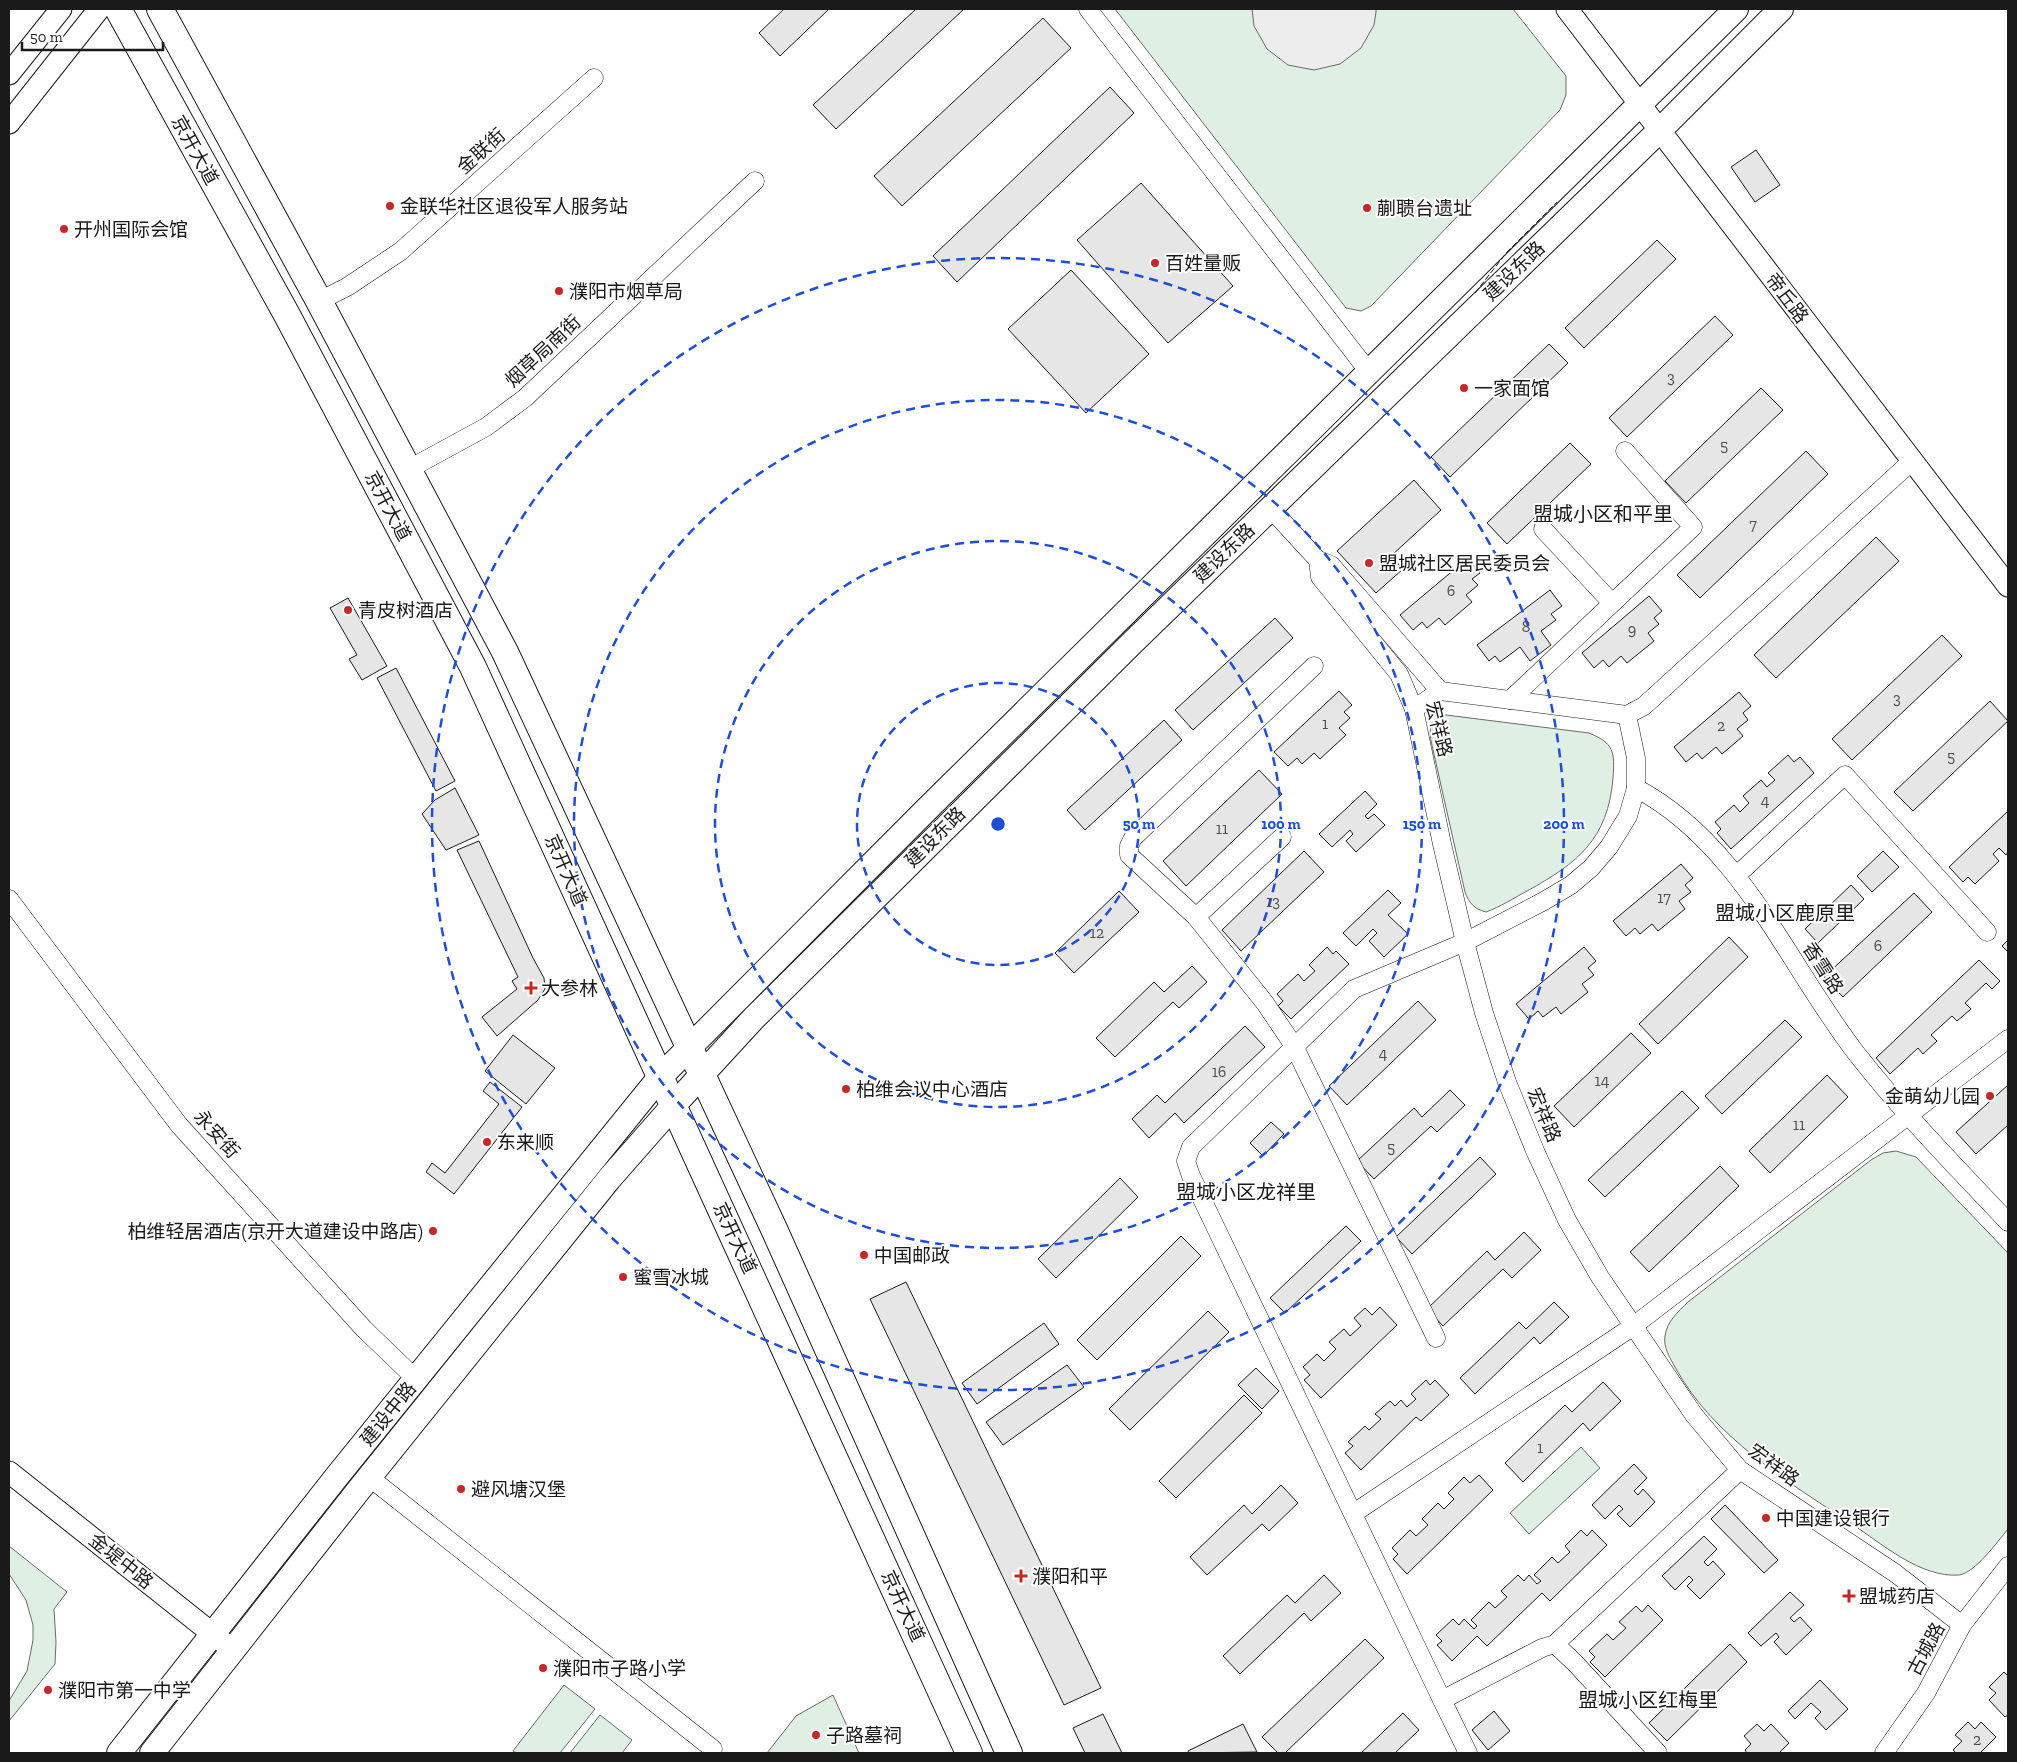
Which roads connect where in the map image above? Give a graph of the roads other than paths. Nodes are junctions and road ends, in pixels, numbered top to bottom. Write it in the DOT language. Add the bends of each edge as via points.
graph roads {
  1 [pos="60,9"];
  2 [pos="99,9"];
  3 [pos="118,9"];
  4 [pos="160,9"];
  5 [pos="1088,9"];
  6 [pos="1567,9"];
  7 [pos="1736,9"];
  8 [pos="1781,9"];
  9 [pos="9,74"];
  10 [pos="594,78"];
  11 [pos="1640,103"];
  12 [pos="9,123"];
  13 [pos="1660,130"];
  14 [pos="755,181"];
  15 [pos="319,301"];
  16 [pos="1369,372"];
  17 [pos="1625,451"];
  18 [pos="1912,461"];
  19 [pos="409,469"];
  20 [pos="1270,508"];
  21 [pos="1543,529"];
  22 [pos="1318,560"];
  23 [pos="2008,586"];
  24 [pos="1612,603"];
  25 [pos="1314,666"];
  26 [pos="1440,691"];
  27 [pos="1510,700"];
  28 [pos="1414,709"];
  29 [pos="1627,714"];
  30 [pos="1636,788"];
  31 [pos="1282,837"];
  32 [pos="1737,875"];
  33 [pos="9,899"];
  34 [pos="1196,917"];
  35 [pos="1987,932"];
  36 [pos="1465,942"];
  37 [pos="2008,1039"];
  38 [pos="1294,1046"];
  39 [pos="688,1048"];
  40 [pos="701,1075"];
  41 [pos="660,1078"];
  42 [pos="674,1105"];
  43 [pos="1907,1115"];
  44 [pos="2008,1222"];
  45 [pos="1632,1327"];
  46 [pos="1436,1338"];
  47 [pos="416,1379"];
  48 [pos="1740,1470"];
  49 [pos="9,1472"];
  50 [pos="369,1478"];
  51 [pos="1354,1513"];
  52 [pos="2008,1566"];
  53 [pos="1962,1625"];
  54 [pos="213,1635"];
  55 [pos="1555,1644"];
  56 [pos="232,1650"];
  57 [pos="1442,1700"];
  58 [pos="713,1749"];
  59 [pos="1465,1752"];
  60 [pos="120,1753"];
  61 [pos="152,1753"];
  62 [pos="970,1753"];
  63 [pos="1009,1753"];
  64 [pos="1658,1753"];
  65 [pos="1884,1753"];
  1 -- 9 [label="street"];
  2 -- 12 [label="street"];
  3 -- 41 [label="main road, 京开大道" via="474,667"];
  4 -- 15 [label="main road, 京开大道"];
  5 -- 16 [label="street"];
  6 -- 11 [label="street, 帝丘路"];
  7 -- 11 [label="main road, 建设东路"];
  8 -- 13 [label="main road, 建设东路"];
  10 -- 15 [label="street, 金联街" via="401,251 347,287"];
  11 -- 13 [label="street, 帝丘路"];
  11 -- 16 [label="main road, 建设东路"];
  13 -- 18 [label="street, 帝丘路"];
  13 -- 20 [label="main road, 建设东路"];
  14 -- 19 [label="street, 烟草局南街" via="525,398 486,427"];
  15 -- 19 [label="main road, 京开大道"];
  16 -- 39 [label="main road, 建设东路"];
  17 -- 24 [label="street" via="1693,527"];
  18 -- 23 [label="street, 帝丘路"];
  18 -- 29 [label="street" via="1644,706"];
  19 -- 39 [label="main road, 京开大道" via="509,661"];
  20 -- 22 [label="street, 宏祥路"];
  20 -- 40 [label="main road, 建设东路" via="945,827"];
  21 -- 24 [label="street"];
  22 -- 26 [label="street" via="1331,565"];
  22 -- 28 [label="street, 宏祥路" via="1320,577 1400,674"];
  24 -- 27 [label="street"];
  25 -- 34 [label="street" via="1133,838 1129,846 1129,855"];
  26 -- 27 [label="street"];
  26 -- 28 [label="street"];
  27 -- 29 [label="street"];
  28 -- 36 [label="street, 宏祥路"];
  29 -- 30 [label="street" via="1636,758"];
  30 -- 32 [label="street, 香雪路" via="1660,801 1690,825"];
  30 -- 36 [label="street" via="1628,816 1591,868 1551,897"];
  31 -- 34 [label="street"];
  32 -- 35 [label="street" via="1845,775"];
  32 -- 43 [label="street, 香雪路" via="1830,1018"];
  33 -- 47 [label="street, 永安街" via="179,1125 364,1329"];
  34 -- 38 [label="street" via="1265,1003"];
  36 -- 38 [label="street" via="1354,989"];
  36 -- 45 [label="street, 宏祥路" via="1507,1082 1536,1153 1567,1220"];
  37 -- 43 [label="street"];
  38 -- 46 [label="street"];
  38 -- 51 [label="street" via="1192,1147 1186,1161"];
  39 -- 40 [label="main road, 京开大道"];
  39 -- 41 [label="main road, 建设东路"];
  40 -- 42 [label="main road, 建设东路"];
  40 -- 63 [label="main road, 京开大道" via="774,1229"];
  41 -- 42 [label="main road, 京开大道"];
  41 -- 47 [label="main road, 建设中路"];
  42 -- 50 [label="main road, 建设中路" via="609,1179"];
  42 -- 62 [label="main road, 京开大道"];
  43 -- 44 [label="street, 香雪路"];
  43 -- 45 [label="street"];
  45 -- 48 [label="street, 宏祥路" via="1694,1416"];
  45 -- 51 [label="street"];
  47 -- 54 [label="main road, 建设中路"];
  48 -- 53 [label="street, 宏祥路" via="1895,1573"];
  48 -- 55 [label="street"];
  49 -- 54 [label="street, 金堤中路"];
  50 -- 56 [label="main road, 建设中路"];
  50 -- 58 [label="street"];
  51 -- 57 [label="street"];
  52 -- 53 [label="street, 古城路"];
  53 -- 65 [label="street, 古城路" via="1926,1693"];
  54 -- 56 [label="street, 金堤中路"];
  54 -- 60 [label="main road, 建设中路"];
  55 -- 57 [label="street"];
  55 -- 64 [label="street"];
  56 -- 61 [label="main road, 建设中路"];
  57 -- 59 [label="street"];
}
